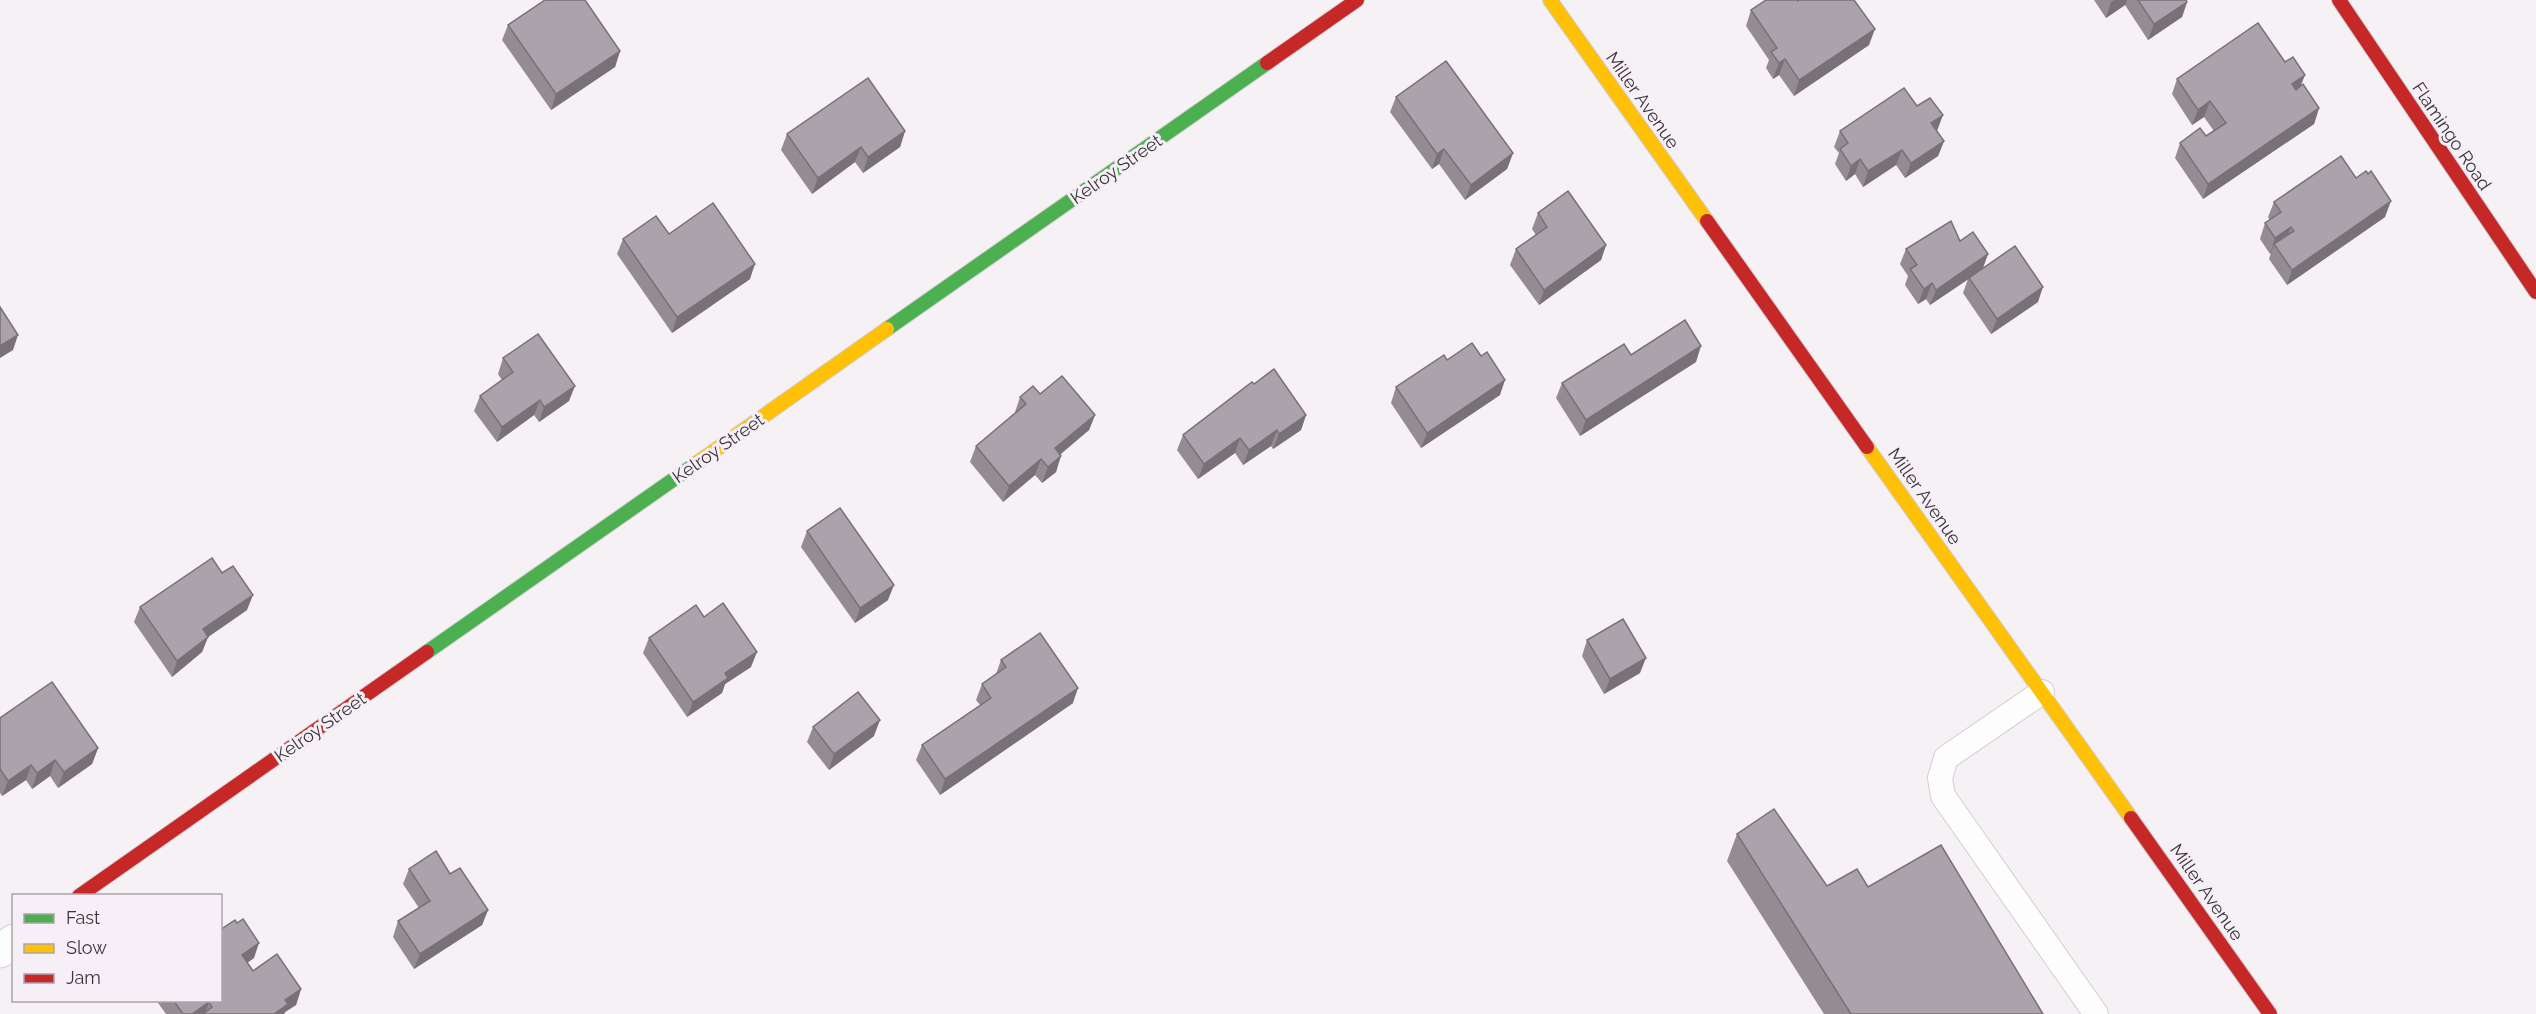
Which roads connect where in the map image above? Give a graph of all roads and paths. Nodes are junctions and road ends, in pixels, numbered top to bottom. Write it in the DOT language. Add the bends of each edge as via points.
graph roads {
  1 [pos="1357,0"];
  2 [pos="1550,0"];
  3 [pos="2339,0"];
  4 [pos="2536,292"];
  5 [pos="2042,692"];
  6 [pos="82,894"];
  7 [pos="2096,1014"];
  8 [pos="2269,1014"];
  1 -- 6 [label="street, Kelroy Street"];
  2 -- 5 [label="street, Miller Avenue"];
  3 -- 4 [label="street, Flamingo Road"];
  5 -- 7 [label="lane" via="1946,758 1941,778 1943,796"];
  5 -- 8 [label="street, Miller Avenue"];
}
